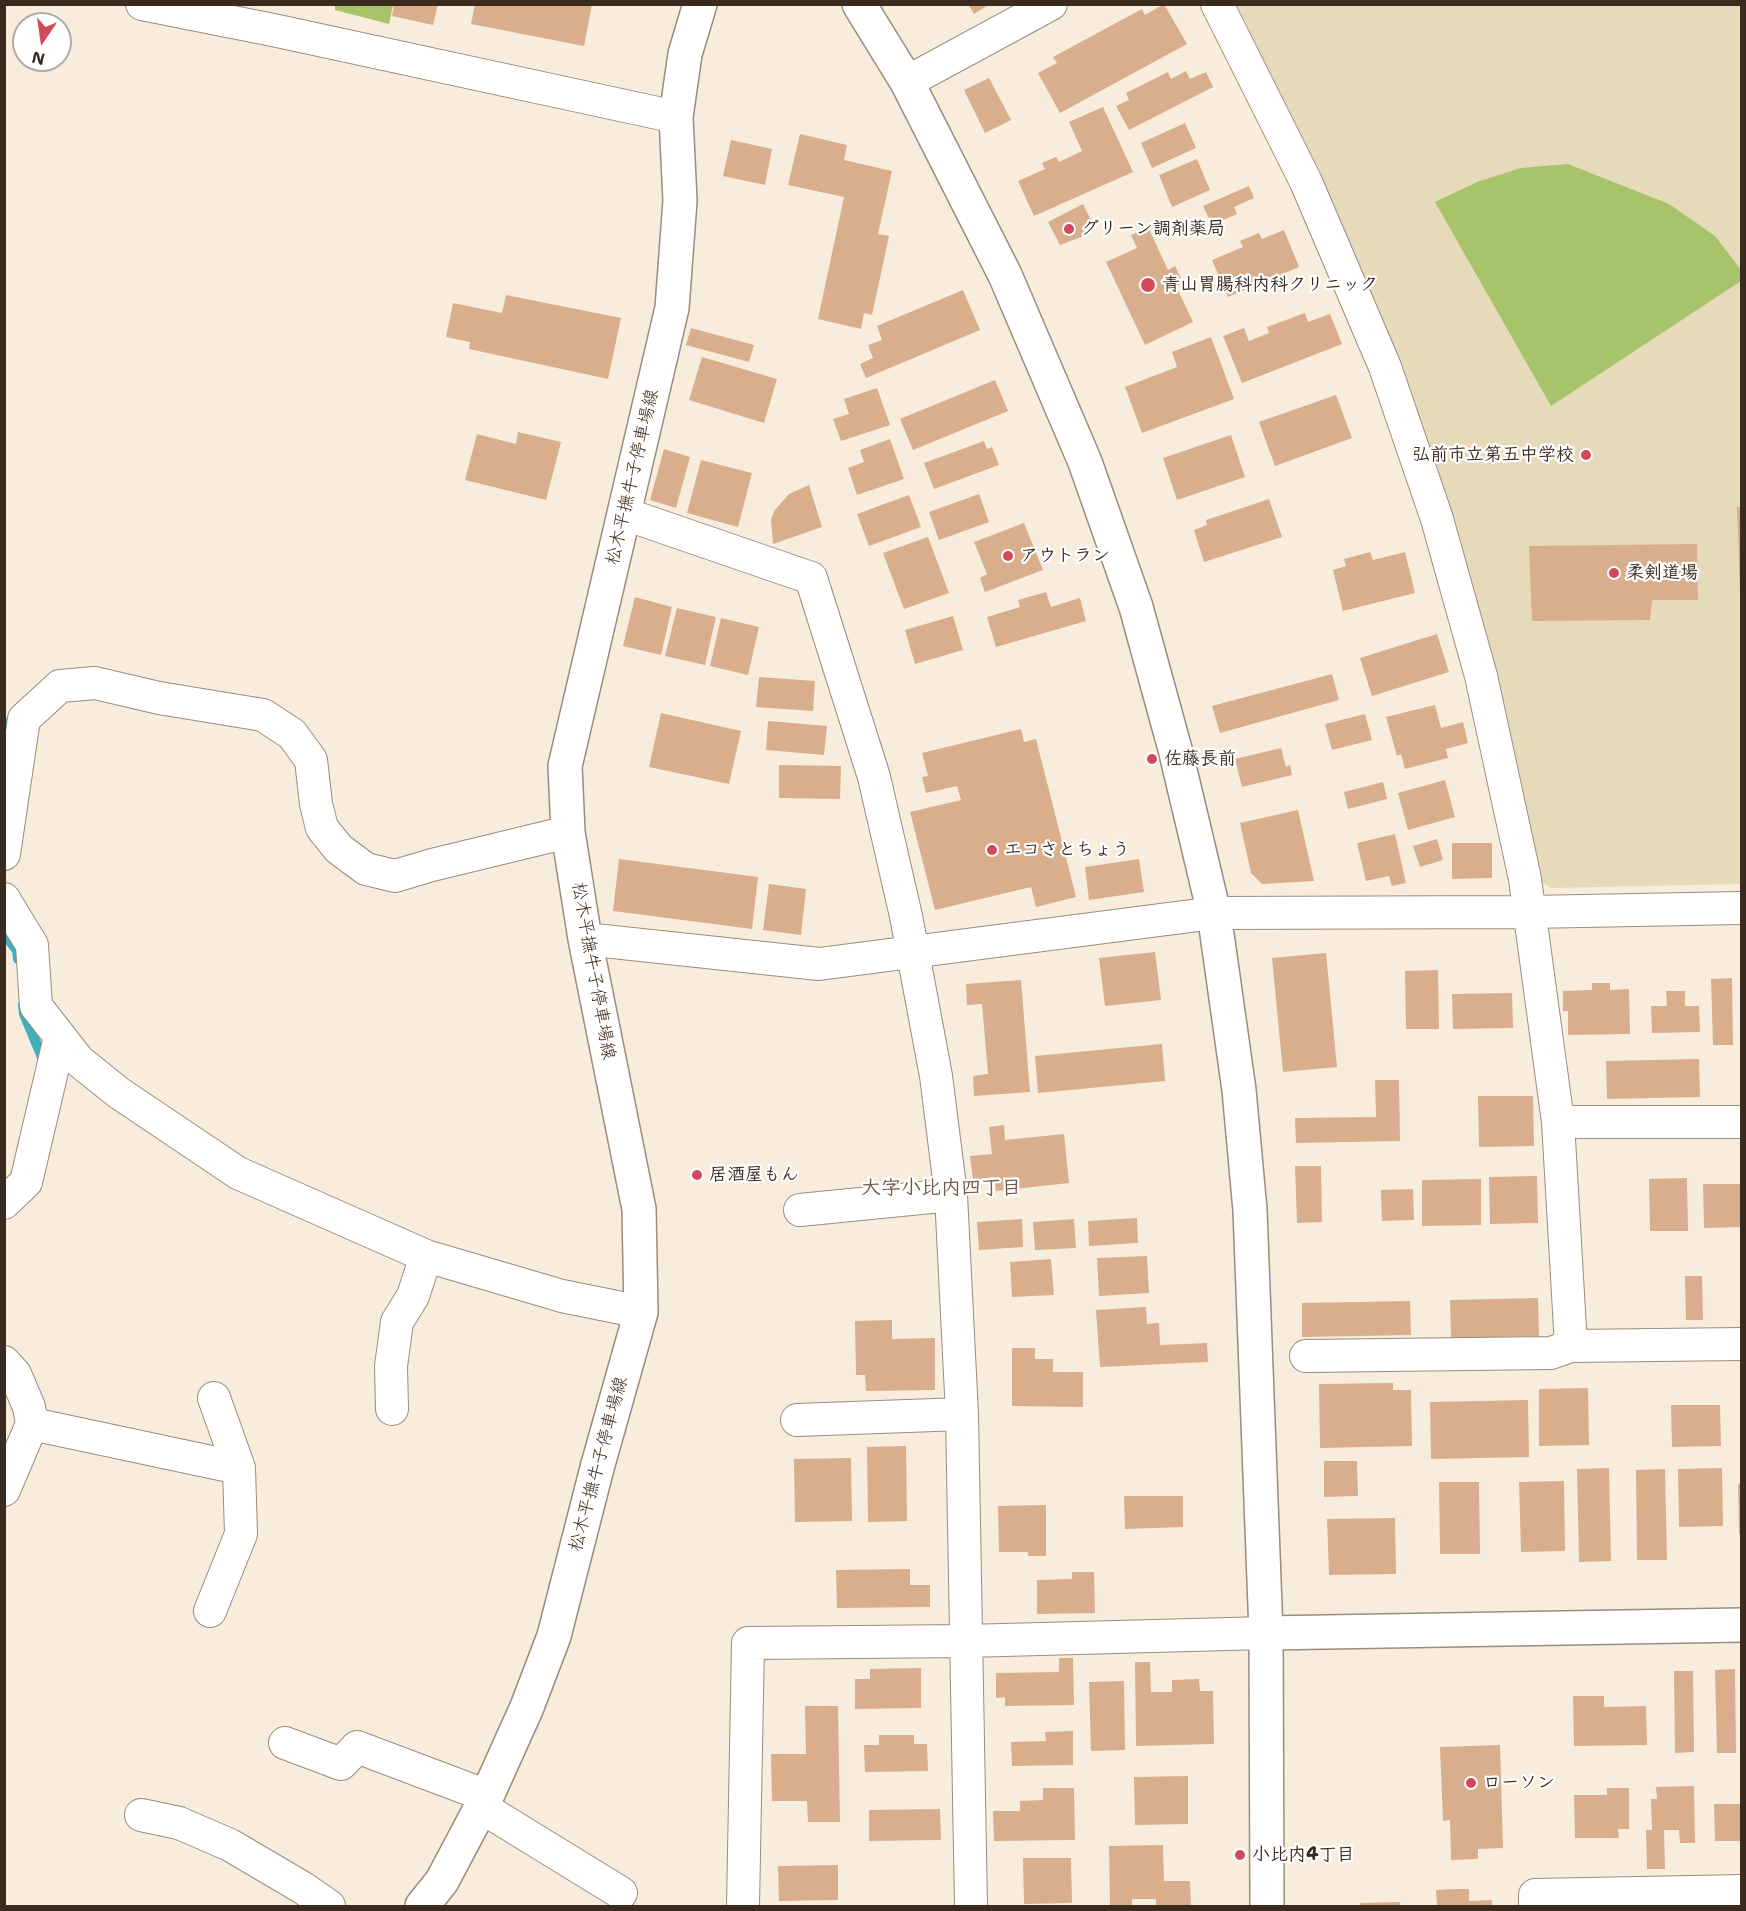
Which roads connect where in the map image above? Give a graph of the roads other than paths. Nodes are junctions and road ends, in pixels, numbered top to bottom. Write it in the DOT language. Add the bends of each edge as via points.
graph roads {
  1 [pos="142,4"];
  2 [pos="700,4"];
  3 [pos="860,4"];
  4 [pos="1051,4"];
  5 [pos="1217,4"];
  6 [pos="907,82"];
  7 [pos="676,117"];
  8 [pos="625,514"];
  9 [pos="568,832"];
  10 [pos="4,854"];
  11 [pos="4,899"];
  12 [pos="1742,908"];
  13 [pos="1528,912"];
  14 [pos="1214,914"];
  15 [pos="585,939"];
  16 [pos="913,952"];
  17 [pos="60,1037"];
  18 [pos="1558,1122"];
  19 [pos="1742,1122"];
  20 [pos="12,1186"];
  21 [pos="951,1195"];
  22 [pos="800,1210"];
  23 [pos="426,1256"];
  24 [pos="641,1312"];
  25 [pos="1742,1344"];
  26 [pos="1571,1346"];
  27 [pos="1306,1356"];
  28 [pos="4,1362"];
  29 [pos="214,1398"];
  30 [pos="392,1409"];
  31 [pos="962,1414"];
  32 [pos="797,1420"];
  33 [pos="32,1424"];
  34 [pos="239,1468"];
  35 [pos="4,1490"];
  36 [pos="210,1611"];
  37 [pos="1742,1625"];
  38 [pos="1266,1633"];
  39 [pos="966,1641"];
  40 [pos="285,1743"];
  41 [pos="484,1802"];
  42 [pos="141,1815"];
  43 [pos="1742,1891"];
  44 [pos="621,1893"];
  45 [pos="329,1906"];
  46 [pos="422,1906"];
  47 [pos="743,1906"];
  48 [pos="971,1906"];
  49 [pos="1267,1906"];
  50 [pos="1535,1906"];
  1 -- 7 [label="street"];
  2 -- 7 [label="street, 松木平撫牛子停車場線" via="685,54"];
  3 -- 6 [label="street"];
  4 -- 6 [label="street"];
  5 -- 13 [label="street" via="1311,193 1385,367 1433,508 1481,676 1525,879"];
  6 -- 14 [label="street" via="1005,275 1085,462 1136,607 1176,749"];
  7 -- 8 [label="street, 松木平撫牛子停車場線" via="680,201 672,308"];
  8 -- 9 [label="street, 松木平撫牛子停車場線" via="565,766"];
  8 -- 16 [label="street" via="812,578 874,777"];
  9 -- 10 [label="street" via="395,876 366,869 339,849 322,828 311,760 292,734 262,716 95,683 60,686 24,719"];
  9 -- 15 [label="street, 松木平撫牛子停車場線"];
  11 -- 17 [label="street" via="32,945 36,1006"];
  12 -- 13 [label="street"];
  13 -- 14 [label="street"];
  13 -- 18 [label="street"];
  14 -- 16 [label="street"];
  14 -- 38 [label="street" via="1239,1090 1250,1209"];
  15 -- 16 [label="street" via="819,964"];
  15 -- 24 [label="street, 松木平撫牛子停車場線" via="639,1209"];
  16 -- 21 [label="street" via="936,1076"];
  17 -- 20 [label="street"];
  17 -- 23 [label="street" via="79,1061 118,1093 238,1173"];
  18 -- 19 [label="street"];
  18 -- 26 [label="street"];
  21 -- 22 [label="street"];
  21 -- 31 [label="street"];
  23 -- 24 [label="street" via="562,1296"];
  23 -- 30 [label="street" via="413,1296 398,1322 391,1366"];
  24 -- 41 [label="street, 松木平撫牛子停車場線" via="554,1636"];
  25 -- 26 [label="street"];
  26 -- 27 [label="street" via="1551,1353"];
  28 -- 33 [label="street" via="15,1374"];
  29 -- 34 [label="street"];
  31 -- 32 [label="street"];
  31 -- 39 [label="street"];
  33 -- 34 [label="street"];
  33 -- 35 [label="street"];
  34 -- 36 [label="street" via="241,1534"];
  37 -- 38 [label="street"];
  38 -- 39 [label="street"];
  38 -- 49 [label="street"];
  39 -- 47 [label="street" via="748,1643"];
  39 -- 48 [label="street"];
  40 -- 41 [label="street" via="341,1764 357,1748"];
  41 -- 44 [label="street"];
  41 -- 46 [label="street, 松木平撫牛子停車場線" via="442,1881"];
  42 -- 45 [label="street" via="179,1823 230,1845"];
  43 -- 50 [label="street" via="1535,1895"];
}
